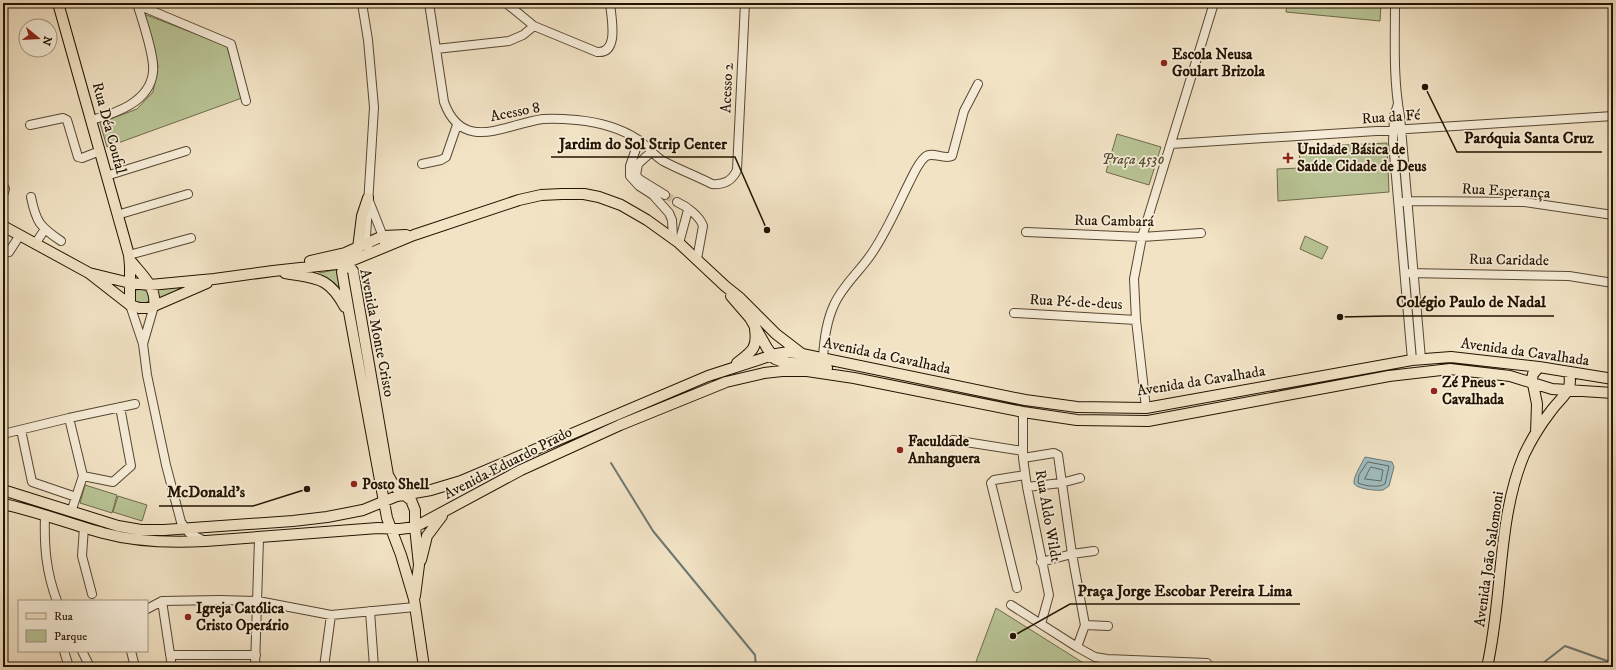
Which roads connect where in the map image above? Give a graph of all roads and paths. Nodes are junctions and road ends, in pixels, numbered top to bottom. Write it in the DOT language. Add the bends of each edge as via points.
graph roads {
  1 [pos="58,3"];
  2 [pos="362,3"];
  3 [pos="429,3"];
  4 [pos="506,3"];
  5 [pos="610,3"];
  6 [pos="745,3"];
  7 [pos="1214,3"];
  8 [pos="1395,3"];
  9 [pos="138,4"];
  10 [pos="534,26"];
  11 [pos="436,49"];
  12 [pos="978,84"];
  13 [pos="246,101"];
  14 [pos="1398,104"];
  15 [pos="1613,116"];
  16 [pos="92,120"];
  17 [pos="30,125"];
  18 [pos="457,125"];
  19 [pos="1402,130"];
  20 [pos="1393,131"];
  21 [pos="638,140"];
  22 [pos="1171,144"];
  23 [pos="100,151"];
  24 [pos="186,151"];
  25 [pos="650,152"];
  26 [pos="422,164"];
  27 [pos="106,176"];
  28 [pos="3,185"];
  29 [pos="188,194"];
  30 [pos="3,195"];
  31 [pos="665,195"];
  32 [pos="31,197"];
  33 [pos="368,198"];
  34 [pos="1407,201"];
  35 [pos="677,202"];
  36 [pos="1398,203"];
  37 [pos="688,210"];
  38 [pos="117,215"];
  39 [pos="1613,215"];
  40 [pos="3,226"];
  41 [pos="45,230"];
  42 [pos="1026,232"];
  43 [pos="1201,233"];
  44 [pos="20,235"];
  45 [pos="1142,237"];
  46 [pos="192,238"];
  47 [pos="676,240"];
  48 [pos="61,241"];
  49 [pos="384,241"];
  50 [pos="35,244"];
  51 [pos="363,248"];
  52 [pos="9,252"];
  53 [pos="697,259"];
  54 [pos="129,261"];
  55 [pos="306,262"];
  56 [pos="346,263"];
  57 [pos="273,271"];
  58 [pos="88,273"];
  59 [pos="1414,273"];
  60 [pos="1404,274"];
  61 [pos="110,279"];
  62 [pos="214,279"];
  63 [pos="130,283"];
  64 [pos="1613,283"];
  65 [pos="150,285"];
  66 [pos="725,286"];
  67 [pos="130,305"];
  68 [pos="154,306"];
  69 [pos="348,312"];
  70 [pos="1014,313"];
  71 [pos="1136,320"];
  72 [pos="754,325"];
  73 [pos="143,344"];
  74 [pos="802,354"];
  75 [pos="771,355"];
  76 [pos="823,358"];
  77 [pos="1417,359"];
  78 [pos="1539,367"];
  79 [pos="729,368"];
  80 [pos="1569,372"];
  81 [pos="854,378"];
  82 [pos="913,378"];
  83 [pos="1613,379"];
  84 [pos="871,381"];
  85 [pos="1533,383"];
  86 [pos="1568,390"];
  87 [pos="978,391"];
  88 [pos="933,394"];
  89 [pos="1613,394"];
  90 [pos="135,404"];
  91 [pos="120,407"];
  92 [pos="1146,408"];
  93 [pos="1023,412"];
  94 [pos="69,418"];
  95 [pos="21,430"];
  96 [pos="3,434"];
  97 [pos="1536,435"];
  98 [pos="953,440"];
  99 [pos="1023,455"];
  100 [pos="1025,475"];
  101 [pos="83,476"];
  102 [pos="1080,478"];
  103 [pos="1061,483"];
  104 [pos="1027,487"];
  105 [pos="3,490"];
  106 [pos="406,495"];
  107 [pos="75,499"];
  108 [pos="385,502"];
  109 [pos="3,504"];
  110 [pos="71,512"];
  111 [pos="444,513"];
  112 [pos="45,516"];
  113 [pos="415,527"];
  114 [pos="84,528"];
  115 [pos="185,529"];
  116 [pos="392,529"];
  117 [pos="259,538"];
  118 [pos="206,542"];
  119 [pos="1094,551"];
  120 [pos="1072,554"];
  121 [pos="1041,562"];
  122 [pos="419,565"];
  123 [pos="1017,588"];
  124 [pos="92,594"];
  125 [pos="57,600"];
  126 [pos="162,600"];
  127 [pos="258,601"];
  128 [pos="415,603"];
  129 [pos="1011,605"];
  130 [pos="148,608"];
  131 [pos="370,611"];
  132 [pos="331,615"];
  133 [pos="1041,624"];
  134 [pos="1085,625"];
  135 [pos="1108,626"];
  136 [pos="1077,647"];
  137 [pos="64,652"];
  138 [pos="82,652"];
  139 [pos="131,652"];
  140 [pos="170,655"];
  141 [pos="256,655"];
  142 [pos="1207,663"];
  143 [pos="69,667"];
  144 [pos="90,667"];
  145 [pos="135,667"];
  146 [pos="172,667"];
  147 [pos="255,667"];
  148 [pos="324,667"];
  149 [pos="374,667"];
  150 [pos="424,667"];
  151 [pos="1487,667"];
  1 -- 16 [label="main road, Rua Déa Coufal"];
  2 -- 33 [label="street" via="374,107"];
  3 -- 11 [label="street"];
  4 -- 10 [label="street"];
  5 -- 10 [label="street" via="612,39 611,45 602,52"];
  6 -- 25 [label="street, Acesso 2" via="737,170 733,178 727,182 712,184"];
  7 -- 22 [label="street"];
  8 -- 14 [label="street"];
  9 -- 13 [label="street" via="230,44"];
  9 -- 16 [label="street" via="153,61 154,72 150,83 131,105"];
  10 -- 11 [label="street" via="509,41"];
  11 -- 18 [label="street" via="444,102 449,115"];
  12 -- 76 [label="street" via="964,111 952,156 926,156 912,176 871,255 835,302 825,330"];
  14 -- 19 [label="street"];
  14 -- 20 [label="street"];
  15 -- 19 [label="street, Rua da Fé"];
  16 -- 23 [label="main road, Rua Déa Coufal"];
  17 -- 23 [label="street" via="63,118 66,120 78,157 82,158"];
  18 -- 21 [label="street, Acesso 8" via="470,131 491,132 543,119 578,120 615,128"];
  18 -- 26 [label="street" via="446,157"];
  19 -- 20 [label="street, Rua da Fé"];
  19 -- 34 [label="street"];
  20 -- 22 [label="street, Rua da Fé"];
  20 -- 36 [label="street"];
  21 -- 25 [label="street, Acesso 8"];
  21 -- 47 [label="street" via="630,166 630,176 653,195 669,213"];
  22 -- 45 [label="street"];
  23 -- 27 [label="main road, Rua Déa Coufal"];
  24 -- 27 [label="street"];
  25 -- 31 [label="street" via="638,164 636,175"];
  27 -- 38 [label="main road, Rua Déa Coufal"];
  28 -- 30 [label="street"];
  29 -- 38 [label="street"];
  32 -- 41 [label="street" via="35,216"];
  33 -- 49 [label="street"];
  33 -- 51 [label="main road" via="362,216"];
  34 -- 36 [label="street, Rua Esperança"];
  34 -- 39 [label="street, Rua Esperança" via="1524,202"];
  34 -- 59 [label="street"];
  35 -- 37 [label="street"];
  36 -- 60 [label="street"];
  37 -- 47 [label="street"];
  37 -- 53 [label="street" via="703,226"];
  38 -- 54 [label="main road, Rua Déa Coufal"];
  40 -- 44 [label="main road, Avenida da Cavalhada"];
  41 -- 48 [label="street"];
  41 -- 50 [label="street"];
  42 -- 45 [label="street, Rua Cambará"];
  43 -- 45 [label="street, Rua Cambará"];
  44 -- 50 [label="main road, Avenida da Cavalhada"];
  44 -- 52 [label="street"];
  45 -- 71 [label="street" via="1134,282"];
  46 -- 54 [label="street"];
  47 -- 49 [label="main road, Avenida da Cavalhada" via="621,205 584,194 562,194 519,200 414,235"];
  47 -- 53 [label="main road, Avenida da Cavalhada"];
  49 -- 51 [label="main road, Avenida da Cavalhada"];
  50 -- 58 [label="main road, Avenida da Cavalhada"];
  51 -- 55 [label="main road, Avenida da Cavalhada"];
  51 -- 56 [label="main road, Avenida da Cavalhada"];
  51 -- 56 [label="main road" via="351,254"];
  53 -- 66 [label="main road, Avenida da Cavalhada"];
  54 -- 61 [label="main road" via="119,276"];
  54 -- 63 [label="main road, Rua Déa Coufal"];
  54 -- 65 [label="main road, Rua Déa Coufal"];
  55 -- 56 [label="main road" via="334,260"];
  55 -- 57 [label="main road, Avenida da Cavalhada"];
  56 -- 57 [label="main road, Avenida da Cavalhada"];
  56 -- 69 [label="main road, Avenida Monte Cristo" via="342,272"];
  56 -- 106 [label="main road, Avenida Monte Cristo" via="353,271 388,475 395,486"];
  57 -- 62 [label="main road, Avenida da Cavalhada"];
  57 -- 69 [label="main road" via="315,278 329,284 337,292"];
  58 -- 61 [label="main road, Avenida da Cavalhada"];
  58 -- 67 [label="main road, Avenida da Cavalhada"];
  59 -- 60 [label="street, Rua Caridade"];
  59 -- 64 [label="street, Rua Caridade" via="1569,276"];
  59 -- 77 [label="street"];
  60 -- 77 [label="street"];
  61 -- 63 [label="main road, Avenida da Cavalhada"];
  62 -- 65 [label="main road, Avenida da Cavalhada"];
  62 -- 68 [label="main road, Avenida da Cavalhada"];
  63 -- 65 [label="main road, Avenida da Cavalhada"];
  63 -- 67 [label="main road, Rua Déa Coufal"];
  65 -- 68 [label="main road, Rua Déa Coufal" via="156,298"];
  66 -- 72 [label="main road, Avenida da Cavalhada"];
  66 -- 74 [label="main road, Avenida da Cavalhada" via="776,334"];
  67 -- 68 [label="main road, Avenida da Cavalhada" via="139,308"];
  67 -- 73 [label="street, Rua Déa Coufal"];
  68 -- 73 [label="street, Rua Déa Coufal"];
  69 -- 108 [label="main road, Avenida Monte Cristo"];
  70 -- 71 [label="street, Rua Pé-de-deus"];
  71 -- 92 [label="street"];
  72 -- 75 [label="main road, Avenida da Cavalhada"];
  72 -- 79 [label="main road" via="757,340 751,352"];
  73 -- 115 [label="street, Rua Déa Coufal" via="166,465"];
  74 -- 75 [label="main road, Avenida Eduardo Prado" via="789,352"];
  74 -- 76 [label="main road, Avenida da Cavalhada"];
  75 -- 79 [label="main road, Avenida Eduardo Prado"];
  75 -- 81 [label="main road" via="783,362 812,365"];
  76 -- 82 [label="main road, Avenida da Cavalhada"];
  77 -- 78 [label="main road, Avenida da Cavalhada" via="1451,357"];
  77 -- 92 [label="main road, Avenida da Cavalhada"];
  78 -- 80 [label="main road, Avenida da Cavalhada"];
  78 -- 85 [label="main road" via="1533,374"];
  79 -- 106 [label="main road, Avenida Eduardo Prado" via="461,481"];
  80 -- 83 [label="main road, Avenida da Cavalhada"];
  80 -- 86 [label="main road"];
  81 -- 84 [label="main road, Avenida da Cavalhada"];
  81 -- 111 [label="main road, Avenida Eduardo Prado" via="793,370 764,373 726,382 620,425 520,470"];
  82 -- 84 [label="main road" via="909,385"];
  82 -- 87 [label="main road, Avenida da Cavalhada"];
  84 -- 88 [label="main road, Avenida da Cavalhada"];
  85 -- 86 [label="main road, Avenida da Cavalhada" via="1552,389"];
  85 -- 93 [label="main road, Avenida da Cavalhada" via="1510,376 1450,369 1389,376 1148,421 1077,420"];
  85 -- 97 [label="main road, Avenida João Salomoni" via="1537,404"];
  86 -- 89 [label="main road, Avenida da Cavalhada"];
  86 -- 97 [label="main road, Avenida João Salomoni" via="1550,411"];
  87 -- 88 [label="main road" via="944,388"];
  87 -- 92 [label="main road, Avenida da Cavalhada" via="1077,407"];
  88 -- 93 [label="main road, Avenida da Cavalhada"];
  90 -- 91 [label="street"];
  91 -- 94 [label="street"];
  91 -- 101 [label="street" via="130,466 112,482"];
  93 -- 99 [label="street, Rua Aldo Wildt"];
  94 -- 95 [label="street"];
  94 -- 101 [label="street"];
  95 -- 96 [label="street"];
  95 -- 107 [label="street" via="32,482"];
  97 -- 151 [label="main road, Avenida João Salomoni" via="1525,454 1510,501 1493,641"];
  98 -- 99 [label="street"];
  99 -- 100 [label="street, Rua Aldo Wildt"];
  99 -- 103 [label="street" via="1057,454"];
  100 -- 104 [label="street, Rua Aldo Wildt"];
  100 -- 123 [label="street" via="994,480 991,483"];
  101 -- 107 [label="street"];
  102 -- 103 [label="street"];
  103 -- 104 [label="street"];
  103 -- 120 [label="street"];
  104 -- 121 [label="street, Rua Aldo Wildt"];
  105 -- 110 [label="main road, Avenida Eduardo Prado"];
  106 -- 108 [label="main road, Avenida Eduardo Prado"];
  106 -- 113 [label="main road, Avenida Monte Cristo" via="415,510"];
  107 -- 110 [label="street"];
  108 -- 115 [label="main road, Avenida Eduardo Prado" via="363,510 308,520"];
  108 -- 116 [label="main road, Avenida Monte Cristo" via="387,518"];
  109 -- 112 [label="main road, Avenida Eduardo Prado"];
  110 -- 115 [label="main road, Avenida Eduardo Prado" via="141,530"];
  111 -- 113 [label="main road, Avenida Eduardo Prado"];
  111 -- 122 [label="main road" via="427,536"];
  112 -- 114 [label="main road, Avenida Eduardo Prado"];
  112 -- 125 [label="street" via="44,546"];
  113 -- 116 [label="main road, Avenida Eduardo Prado"];
  113 -- 122 [label="main road, Avenida Monte Cristo"];
  114 -- 118 [label="main road, Avenida Eduardo Prado" via="138,540"];
  114 -- 124 [label="street" via="82,556"];
  115 -- 118 [label="street"];
  116 -- 117 [label="main road, Avenida Eduardo Prado"];
  116 -- 128 [label="main road, Avenida Monte Cristo"];
  117 -- 118 [label="main road, Avenida Eduardo Prado"];
  117 -- 127 [label="street"];
  119 -- 120 [label="street"];
  120 -- 121 [label="street"];
  120 -- 134 [label="street"];
  121 -- 133 [label="street, Rua Aldo Wildt" via="1049,596"];
  122 -- 128 [label="main road, Avenida Monte Cristo"];
  126 -- 127 [label="street"];
  126 -- 130 [label="street"];
  126 -- 140 [label="street"];
  127 -- 132 [label="street"];
  127 -- 141 [label="street"];
  128 -- 131 [label="street"];
  128 -- 150 [label="main road, Avenida Monte Cristo"];
  129 -- 133 [label="street"];
  131 -- 132 [label="street"];
  131 -- 149 [label="street"];
  132 -- 148 [label="street"];
  133 -- 136 [label="street"];
  134 -- 135 [label="street"];
  134 -- 136 [label="street"];
  136 -- 142 [label="street" via="1095,657 1107,659"];
  137 -- 143 [label="street"];
  138 -- 144 [label="street"];
  139 -- 145 [label="street"];
  140 -- 141 [label="street"];
  140 -- 146 [label="street"];
  141 -- 147 [label="street"];
}
